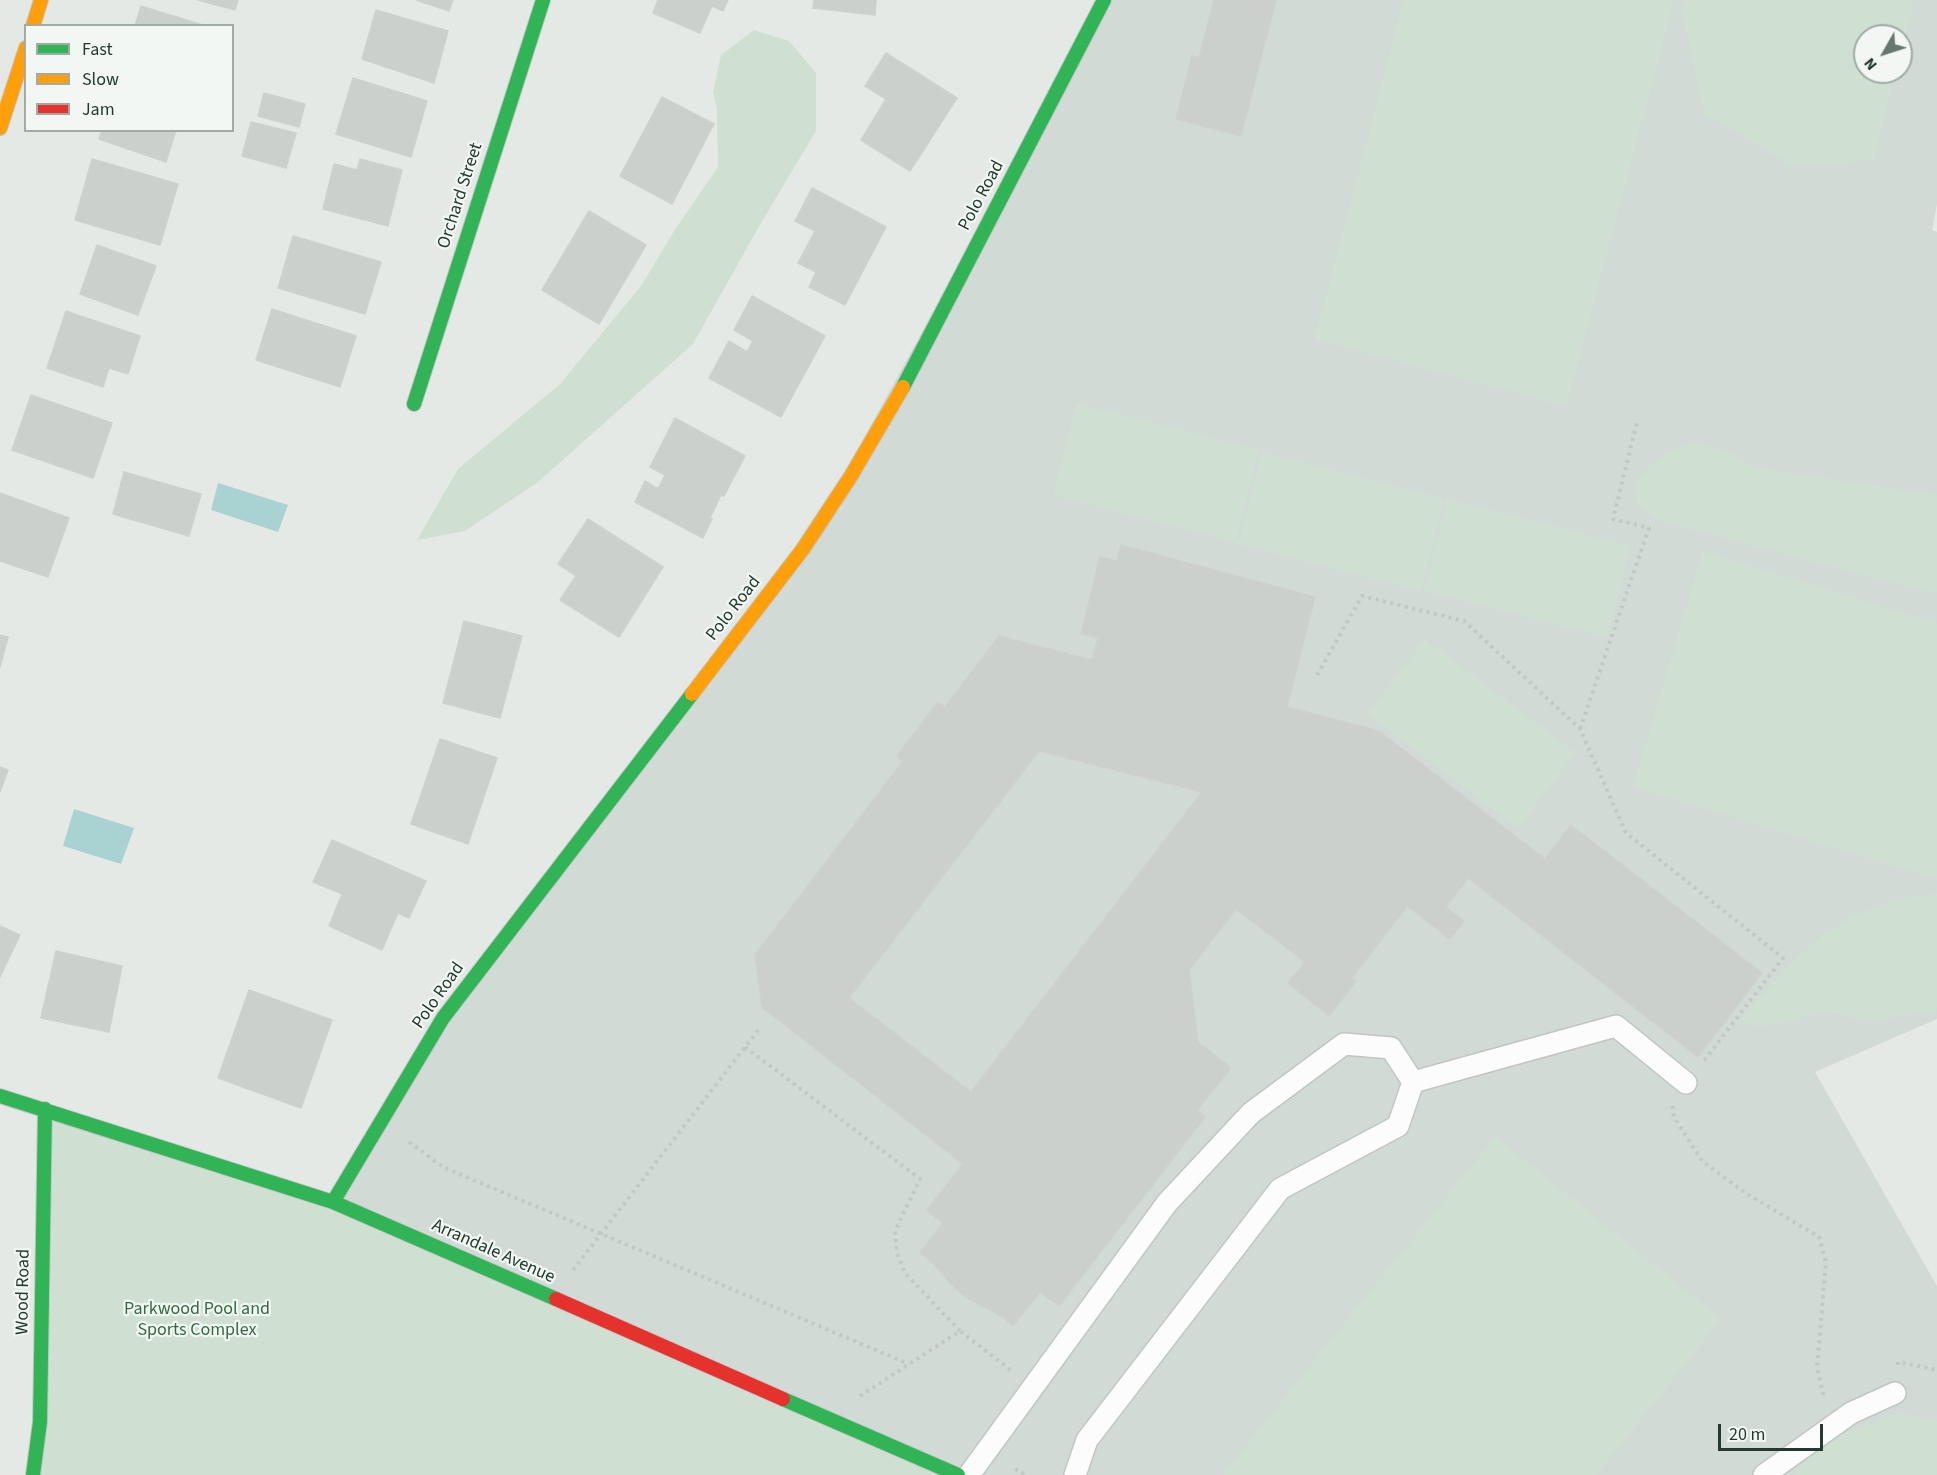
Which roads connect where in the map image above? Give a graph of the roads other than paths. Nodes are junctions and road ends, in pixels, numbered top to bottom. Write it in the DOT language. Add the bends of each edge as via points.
graph roads {
  1 [pos="41,0"];
  2 [pos="543,0"];
  3 [pos="1104,0"];
  4 [pos="34,24"];
  5 [pos="24,54"];
  6 [pos="0,128"];
  7 [pos="414,404"];
  8 [pos="1413,1082"];
  9 [pos="1686,1083"];
  10 [pos="0,1096"];
  11 [pos="45,1110"];
  12 [pos="333,1202"];
  13 [pos="1895,1393"];
  14 [pos="33,1475"];
  15 [pos="958,1475"];
  16 [pos="969,1475"];
  17 [pos="1075,1475"];
  18 [pos="1764,1475"];
  1 -- 4 [label="street"];
  2 -- 7 [label="street, Orchard Street"];
  3 -- 12 [label="street, Polo Road" via="893,406 851,476 803,549 443,1018"];
  5 -- 6 [label="street"];
  8 -- 9 [label="lane" via="1616,1026"];
  8 -- 16 [label="lane" via="1391,1048 1344,1044 1251,1113 1167,1203"];
  8 -- 17 [label="lane" via="1398,1126 1280,1189 1088,1440"];
  10 -- 11 [label="street, Arrandale Avenue"];
  11 -- 12 [label="street, Arrandale Avenue"];
  11 -- 14 [label="street, Wood Road" via="40,1422"];
  12 -- 15 [label="street, Arrandale Avenue"];
  13 -- 18 [label="lane" via="1851,1413"];
}
